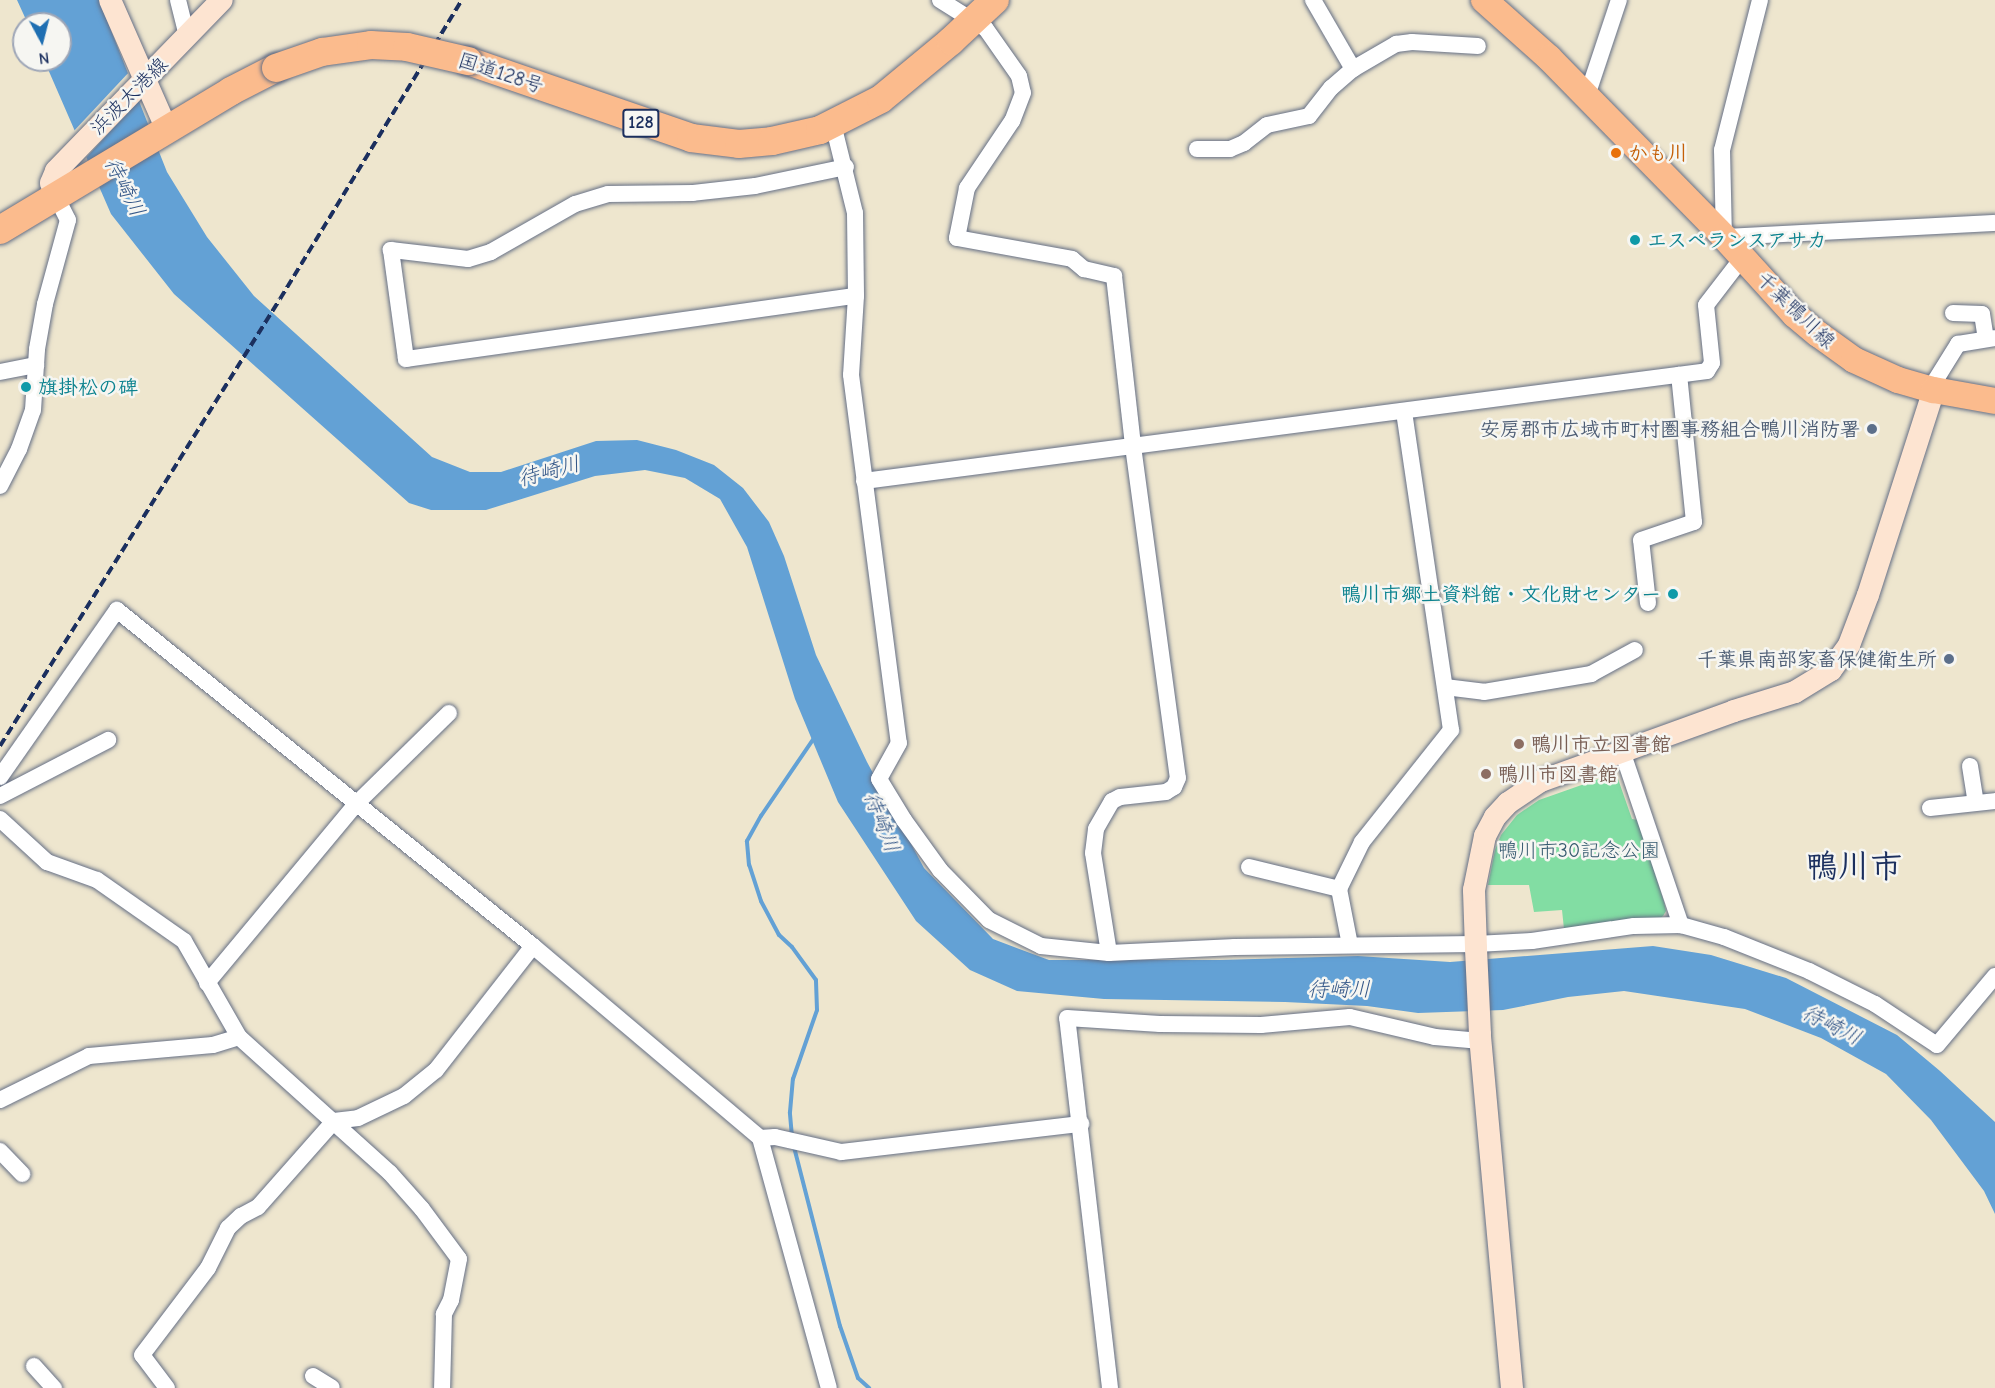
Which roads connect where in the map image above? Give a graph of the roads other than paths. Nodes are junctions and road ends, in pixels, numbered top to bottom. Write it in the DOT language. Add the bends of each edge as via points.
graph roads {
  1 [pos="111,0"];
  2 [pos="178,0"];
  3 [pos="222,0"];
  4 [pos="940,0"];
  5 [pos="995,0"];
  6 [pos="1313,0"];
  7 [pos="1484,0"];
  8 [pos="1619,0"];
  9 [pos="1760,0"];
  10 [pos="974,20"];
  11 [pos="188,36"];
  12 [pos="1478,46"];
  13 [pos="1353,69"];
  14 [pos="139,86"];
  15 [pos="1587,96"];
  16 [pos="833,124"];
  17 [pos="162,133"];
  18 [pos="1197,149"];
  19 [pos="846,167"];
  20 [pos="68,179"];
  21 [pos="1995,223"];
  22 [pos="0,230"];
  23 [pos="1724,237"];
  24 [pos="1743,257"];
  25 [pos="856,296"];
  26 [pos="1953,313"];
  27 [pos="1990,339"];
  28 [pos="36,365"];
  29 [pos="0,372"];
  30 [pos="1679,375"];
  31 [pos="1934,390"];
  32 [pos="1995,401"];
  33 [pos="1404,411"];
  34 [pos="1133,446"];
  35 [pos="864,481"];
  36 [pos="0,486"];
  37 [pos="1648,603"];
  38 [pos="1635,650"];
  39 [pos="1445,687"];
  40 [pos="449,713"];
  41 [pos="108,740"];
  42 [pos="1622,751"];
  43 [pos="1970,766"];
  44 [pos="0,777"];
  45 [pos="0,796"];
  46 [pos="1995,801"];
  47 [pos="1976,802"];
  48 [pos="356,804"];
  49 [pos="1930,807"];
  50 [pos="0,819"];
  51 [pos="1249,867"];
  52 [pos="1339,889"];
  53 [pos="1681,925"];
  54 [pos="1350,945"];
  55 [pos="532,946"];
  56 [pos="1476,946"];
  57 [pos="1109,953"];
  58 [pos="1995,976"];
  59 [pos="207,983"];
  60 [pos="239,1037"];
  61 [pos="1481,1037"];
  62 [pos="0,1100"];
  63 [pos="334,1121"];
  64 [pos="1081,1124"];
  65 [pos="767,1138"];
  66 [pos="0,1151"];
  67 [pos="22,1174"];
  68 [pos="34,1366"];
  69 [pos="313,1376"];
  70 [pos="54,1388"];
  71 [pos="167,1388"];
  72 [pos="332,1388"];
  73 [pos="442,1388"];
  74 [pos="829,1388"];
  75 [pos="1110,1388"];
  76 [pos="1512,1388"];
  1 -- 14 [label="street"];
  2 -- 11 [label="street"];
  3 -- 11 [label="street, 浜波太港線"];
  4 -- 10 [label="street"];
  5 -- 10 [label="highway, 国道128号 / 128"];
  6 -- 13 [label="street"];
  7 -- 15 [label="main road, 千葉鴨川線"];
  8 -- 15 [label="street"];
  9 -- 23 [label="street" via="1722,150"];
  10 -- 16 [label="highway, 国道128号 / 128" via="881,99"];
  10 -- 34 [label="street" via="986,29 1019,76 1023,93 1012,121 967,188 957,238 1072,259 1084,269 1114,276"];
  11 -- 14 [label="street, 浜波太港線"];
  12 -- 13 [label="street" via="1396,44"];
  13 -- 18 [label="street" via="1331,88 1309,116 1267,125 1230,149"];
  14 -- 17 [label="street"];
  14 -- 20 [label="street, 浜波太港線"];
  15 -- 23 [label="main road, 千葉鴨川線"];
  16 -- 17 [label="highway, 国道128号 / 128, bridge" via="806,135 760,142 739,144 691,138 468,61 407,47 371,45 322,52 276,68"];
  16 -- 19 [label="street"];
  17 -- 20 [label="highway, 国道128号 / 128"];
  19 -- 25 [label="street" via="855,213"];
  19 -- 25 [label="street" via="755,186 693,193 608,194 575,204 491,252 468,259 391,250 406,359"];
  20 -- 22 [label="highway, 国道128号 / 128"];
  20 -- 28 [label="street" via="68,220 45,304"];
  21 -- 23 [label="street"];
  23 -- 24 [label="main road, 千葉鴨川線"];
  24 -- 30 [label="street" via="1706,305 1712,363 1707,371"];
  24 -- 31 [label="main road, 千葉鴨川線" via="1795,315 1841,352 1869,368"];
  25 -- 35 [label="street" via="851,375"];
  26 -- 27 [label="street" via="1982,314"];
  27 -- 31 [label="street" via="1958,344 1935,381"];
  28 -- 29 [label="street"];
  28 -- 36 [label="street" via="30,420"];
  30 -- 33 [label="street"];
  30 -- 37 [label="street" via="1694,522 1641,540"];
  31 -- 32 [label="main road, 千葉鴨川線"];
  31 -- 42 [label="street" via="1868,595 1839,661 1803,689"];
  33 -- 34 [label="street"];
  33 -- 39 [label="street"];
  34 -- 35 [label="street"];
  34 -- 57 [label="street" via="1178,778 1174,788 1166,792 1112,801 1096,829 1093,853"];
  35 -- 57 [label="street" via="899,743 879,779 940,870 988,920 1041,946"];
  38 -- 39 [label="street" via="1591,674 1484,692"];
  39 -- 52 [label="street" via="1451,722 1447,739 1362,842"];
  40 -- 48 [label="street"];
  41 -- 45 [label="street"];
  42 -- 53 [label="street"];
  42 -- 56 [label="street" via="1541,781 1495,817 1477,864"];
  43 -- 47 [label="street"];
  44 -- 48 [label="street" via="117,609"];
  46 -- 47 [label="street"];
  47 -- 49 [label="street"];
  48 -- 55 [label="street"];
  48 -- 59 [label="street"];
  50 -- 59 [label="street" via="46,862 97,880 184,941"];
  51 -- 52 [label="street"];
  52 -- 54 [label="street"];
  53 -- 56 [label="street" via="1634,926"];
  53 -- 58 [label="street" via="1724,937 1809,971 1875,1004 1936,1045"];
  54 -- 56 [label="street"];
  54 -- 57 [label="street"];
  55 -- 63 [label="street" via="436,1071 404,1096 358,1118"];
  55 -- 65 [label="street"];
  56 -- 61 [label="street"];
  59 -- 60 [label="street"];
  60 -- 62 [label="street" via="213,1045 89,1056"];
  60 -- 63 [label="street"];
  61 -- 64 [label="street" via="1435,1037 1350,1017 1261,1025 1068,1018"];
  61 -- 76 [label="street"];
  63 -- 71 [label="street" via="258,1207 228,1228 208,1268 142,1355"];
  63 -- 73 [label="street" via="390,1173 459,1258 452,1299 444,1314"];
  64 -- 65 [label="street" via="840,1152"];
  64 -- 75 [label="street"];
  65 -- 74 [label="street"];
  66 -- 67 [label="street"];
  68 -- 70 [label="street"];
  69 -- 72 [label="street"];
}
